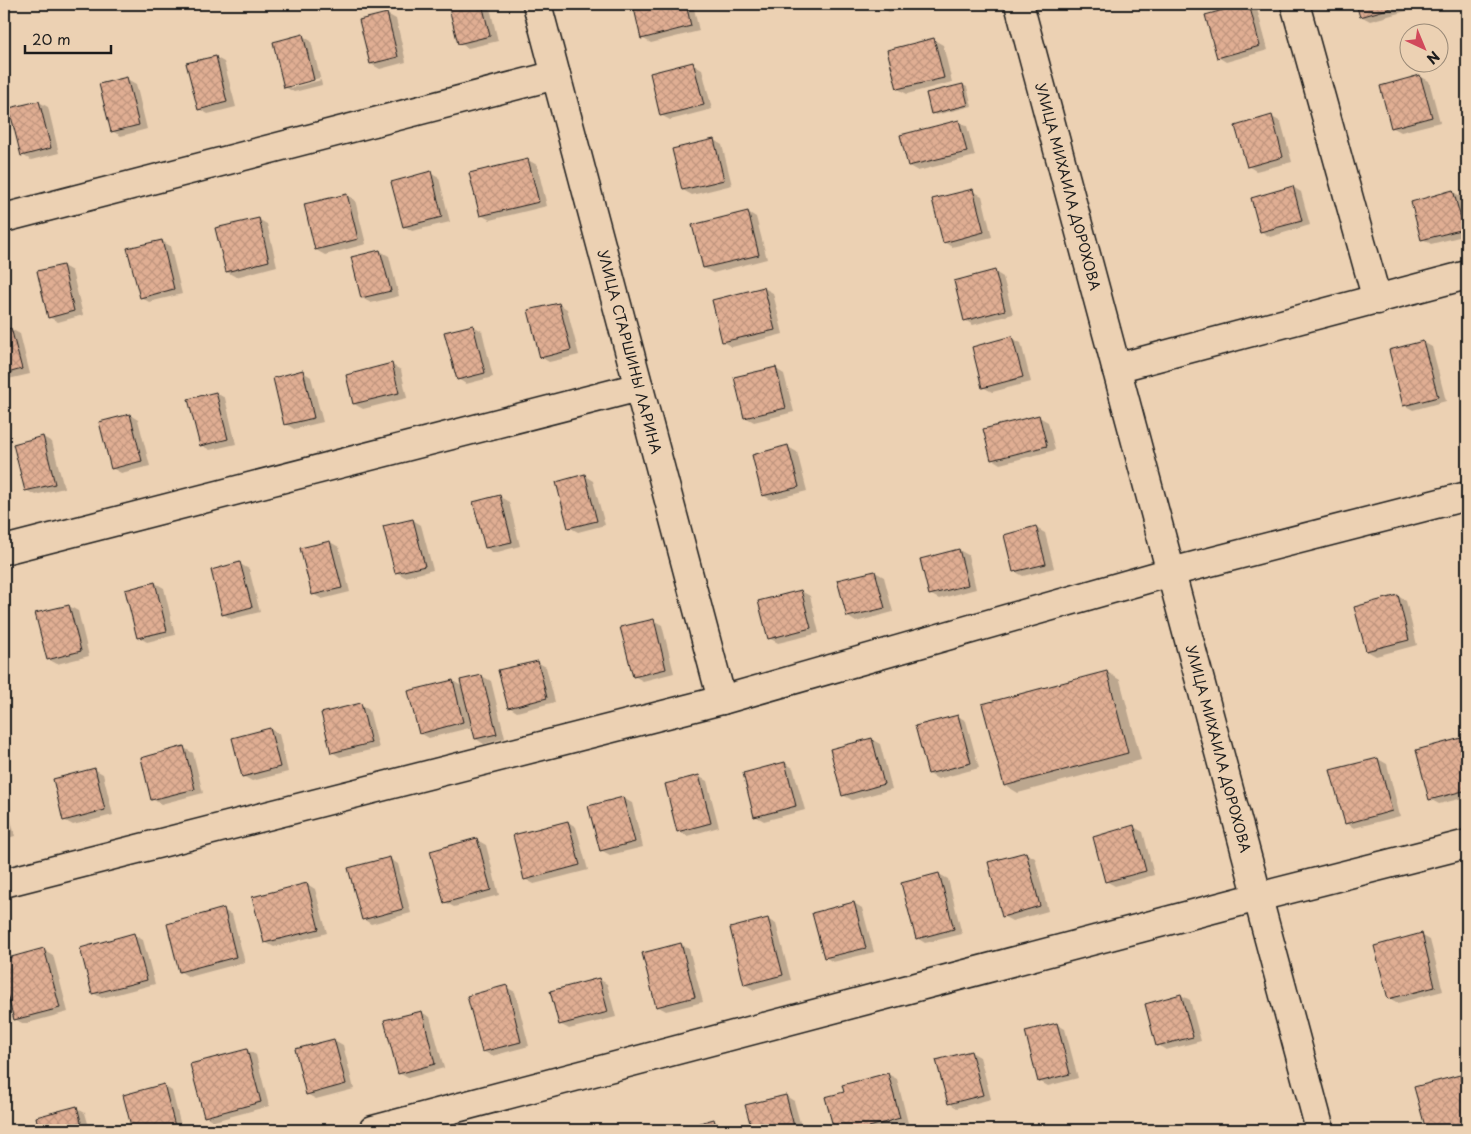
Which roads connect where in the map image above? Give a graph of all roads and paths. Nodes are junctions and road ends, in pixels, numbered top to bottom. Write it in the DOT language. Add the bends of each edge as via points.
graph roads {
  1 [pos="536,4"];
  2 [pos="1019,4"];
  3 [pos="1295,4"];
  4 [pos="556,75"];
  5 [pos="4,218"];
  6 [pos="1467,275"];
  7 [pos="1377,300"];
  8 [pos="1116,368"];
  9 [pos="639,387"];
  10 [pos="1467,496"];
  11 [pos="4,550"];
  12 [pos="1171,572"];
  13 [pos="722,700"];
  14 [pos="1467,844"];
  15 [pos="4,883"];
  16 [pos="1258,897"];
  17 [pos="373,1130"];
  18 [pos="1320,1130"];
  1 -- 4 [label="street, УЛИЦА СТАРШИНЫ ЛАРИНА"];
  2 -- 8 [label="street, УЛИЦА МИХАИЛА ДОРОХОВА"];
  3 -- 7 [label="street"];
  4 -- 5 [label="street"];
  4 -- 9 [label="street, УЛИЦА СТАРШИНЫ ЛАРИНА"];
  6 -- 7 [label="street"];
  7 -- 8 [label="street"];
  8 -- 12 [label="street, УЛИЦА МИХАИЛА ДОРОХОВА"];
  9 -- 11 [label="street"];
  9 -- 13 [label="street, УЛИЦА СТАРШИНЫ ЛАРИНА"];
  10 -- 12 [label="street"];
  12 -- 13 [label="street"];
  12 -- 16 [label="street, УЛИЦА МИХАИЛА ДОРОХОВА"];
  13 -- 15 [label="street"];
  14 -- 16 [label="street"];
  16 -- 17 [label="street"];
  16 -- 18 [label="street, УЛИЦА МИХАИЛА ДОРОХОВА"];
}
